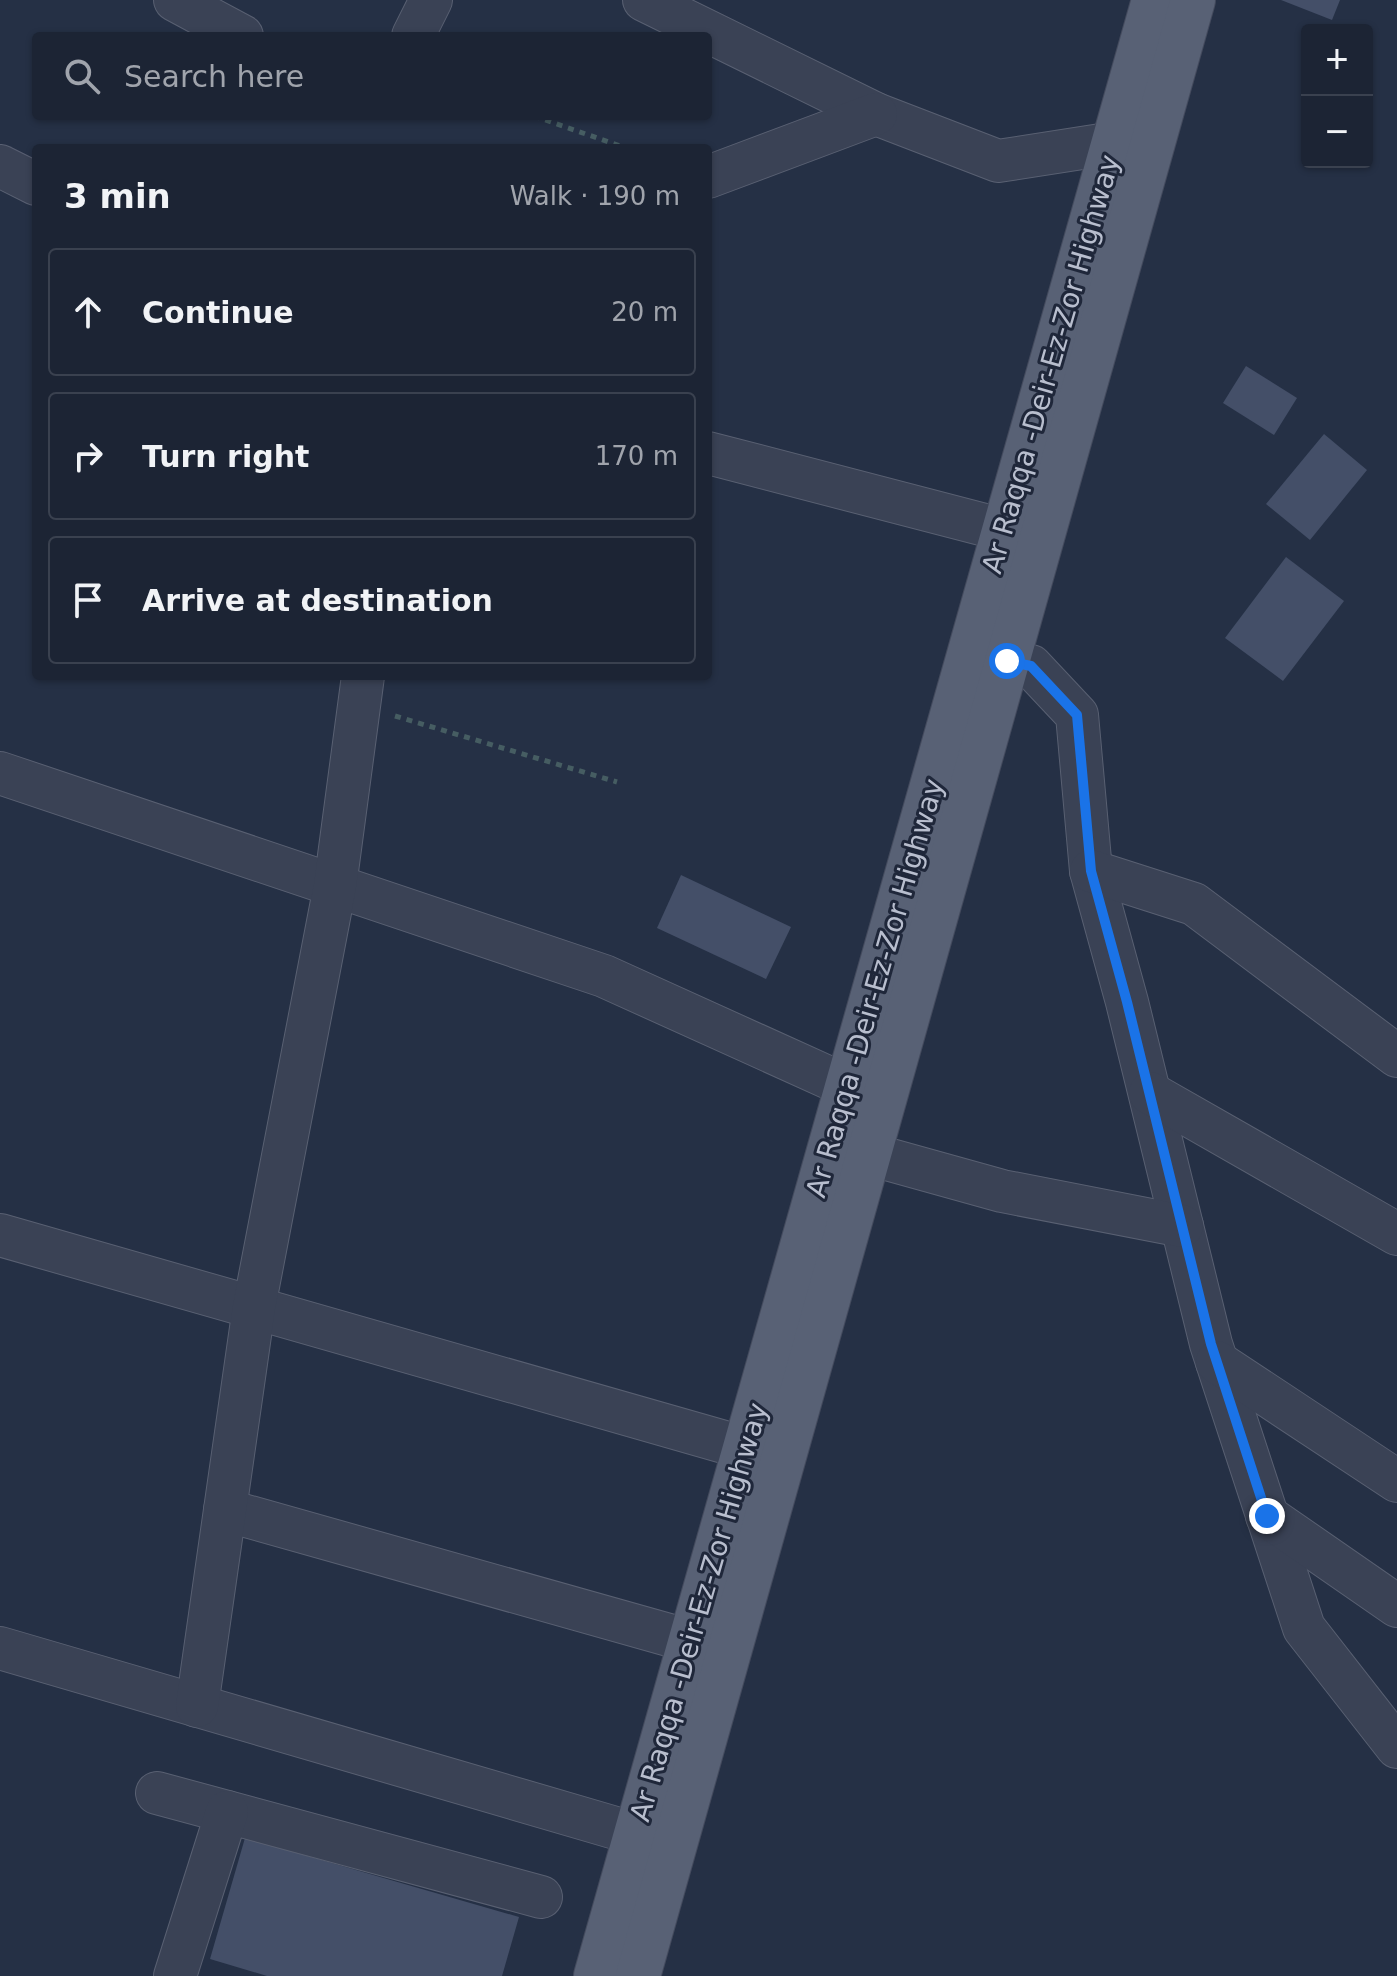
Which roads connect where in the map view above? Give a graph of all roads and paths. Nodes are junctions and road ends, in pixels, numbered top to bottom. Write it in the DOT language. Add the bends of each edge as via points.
graph roads {
  1 [pos="175,0"];
  2 [pos="431,0"];
  3 [pos="644,0"];
  4 [pos="1154,0"];
  5 [pos="1193,0"];
  6 [pos="235,32"];
  7 [pos="415,32"];
  8 [pos="709,32"];
  9 [pos="712,33"];
  10 [pos="876,114"];
  11 [pos="546,120"];
  12 [pos="1114,143"];
  13 [pos="614,144"];
  14 [pos="0,166"];
  15 [pos="712,176"];
  16 [pos="32,182"];
  17 [pos="712,454"];
  18 [pos="1004,530"];
  19 [pos="1007,661"];
  20 [pos="361,691"];
  21 [pos="0,773"];
  22 [pos="617,782"];
  23 [pos="1091,871"];
  24 [pos="335,886"];
  25 [pos="1397,1056"];
  26 [pos="847,1086"];
  27 [pos="1150,1093"];
  28 [pos="869,1154"];
  29 [pos="1182,1226"];
  30 [pos="1397,1234"];
  31 [pos="0,1235"];
  32 [pos="254,1307"];
  33 [pos="1217,1362"];
  34 [pos="745,1448"];
  35 [pos="1397,1481"];
  36 [pos="225,1510"];
  37 [pos="1267,1516"];
  38 [pos="1397,1606"];
  39 [pos="690,1641"];
  40 [pos="0,1648"];
  41 [pos="197,1706"];
  42 [pos="1397,1747"];
  43 [pos="157,1793"];
  44 [pos="227,1812"];
  45 [pos="636,1834"];
  46 [pos="541,1897"];
  47 [pos="175,1976"];
  48 [pos="596,1976"];
  49 [pos="638,1976"];
  1 -- 6 [label="street"];
  2 -- 7 [label="street"];
  3 -- 8 [label="street"];
  4 -- 12 [label="main road, Ar Raqqa -Deir-Ez-Zor Highway"];
  5 -- 19 [label="main road, Ar Raqqa -Deir-Ez-Zor Highway"];
  9 -- 10 [label="street"];
  10 -- 12 [label="street" via="998,161"];
  10 -- 15 [label="street"];
  11 -- 13 [label="path"];
  12 -- 18 [label="main road, Ar Raqqa -Deir-Ez-Zor Highway"];
  14 -- 16 [label="street"];
  17 -- 18 [label="street"];
  18 -- 26 [label="main road, Ar Raqqa -Deir-Ez-Zor Highway"];
  19 -- 23 [label="street" via="1031,666 1077,715"];
  19 -- 28 [label="main road, Ar Raqqa -Deir-Ez-Zor Highway"];
  20 -- 22 [label="path"];
  20 -- 24 [label="street"];
  21 -- 24 [label="street"];
  23 -- 25 [label="street" via="1194,904"];
  23 -- 27 [label="street"];
  24 -- 26 [label="street" via="604,976"];
  24 -- 32 [label="street"];
  26 -- 34 [label="main road, Ar Raqqa -Deir-Ez-Zor Highway"];
  27 -- 29 [label="street"];
  27 -- 30 [label="street"];
  28 -- 29 [label="street" via="1002,1191"];
  28 -- 49 [label="main road, Ar Raqqa -Deir-Ez-Zor Highway"];
  29 -- 33 [label="street"];
  31 -- 32 [label="street"];
  32 -- 34 [label="street"];
  32 -- 36 [label="street"];
  33 -- 35 [label="street"];
  33 -- 37 [label="street"];
  34 -- 39 [label="main road, Ar Raqqa -Deir-Ez-Zor Highway"];
  36 -- 39 [label="street"];
  36 -- 41 [label="street"];
  37 -- 38 [label="street"];
  37 -- 42 [label="street" via="1304,1628"];
  39 -- 45 [label="main road, Ar Raqqa -Deir-Ez-Zor Highway"];
  40 -- 41 [label="street"];
  41 -- 45 [label="street"];
  43 -- 44 [label="street"];
  44 -- 46 [label="street"];
  44 -- 47 [label="street"];
  45 -- 48 [label="main road, Ar Raqqa -Deir-Ez-Zor Highway"];
}
